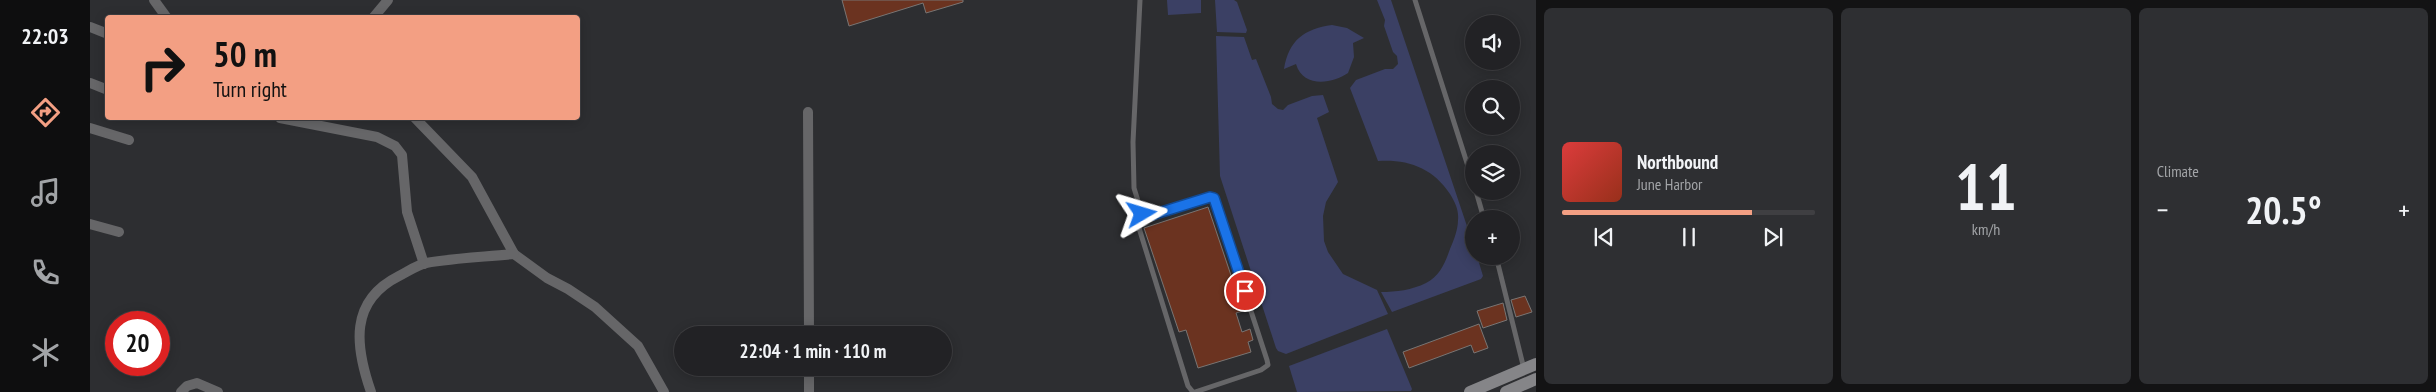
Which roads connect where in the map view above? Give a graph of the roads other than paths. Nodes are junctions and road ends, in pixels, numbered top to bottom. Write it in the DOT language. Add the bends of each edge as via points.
graph roads {
  1 [pos="154,0"];
  2 [pos="388,0"];
  3 [pos="1140,0"];
  4 [pos="1415,0"];
  5 [pos="165,15"];
  6 [pos="376,15"];
  7 [pos="90,27"];
  8 [pos="105,33"];
  9 [pos="90,83"];
  10 [pos="105,89"];
  11 [pos="808,112"];
  12 [pos="290,120"];
  13 [pos="417,120"];
  14 [pos="90,128"];
  15 [pos="129,140"];
  16 [pos="1465,157"];
  17 [pos="1142,214"];
  18 [pos="90,224"];
  19 [pos="119,232"];
  20 [pos="514,254"];
  21 [pos="424,264"];
  22 [pos="1499,265"];
  23 [pos="809,326"];
  24 [pos="1530,367"];
  25 [pos="809,376"];
  26 [pos="1536,379"];
  27 [pos="181,392"];
  28 [pos="218,392"];
  29 [pos="371,392"];
  30 [pos="664,392"];
  31 [pos="810,392"];
  32 [pos="1194,392"];
  33 [pos="1470,392"];
  34 [pos="1506,392"];
  1 -- 5 [label="street"];
  2 -- 6 [label="street"];
  3 -- 17 [label="lane" via="1133,157 1134,188"];
  4 -- 16 [label="lane"];
  7 -- 8 [label="street"];
  9 -- 10 [label="street"];
  11 -- 23 [label="street"];
  12 -- 21 [label="street" via="377,137 395,146 402,155 407,212"];
  13 -- 20 [label="street" via="472,177"];
  14 -- 15 [label="street"];
  17 -- 32 [label="lane" via="1138,228 1188,386"];
  17 -- 32 [label="lane" via="1152,215 1214,198 1267,360 1268,365 1261,370"];
  18 -- 19 [label="street"];
  20 -- 21 [label="street"];
  20 -- 30 [label="street" via="595,307 638,346"];
  21 -- 29 [label="street" via="382,284 364,313 359,343"];
  22 -- 24 [label="lane"];
  24 -- 33 [label="main road"];
  25 -- 31 [label="street"];
  26 -- 34 [label="main road"];
  27 -- 28 [label="street" via="197,383"];
}
